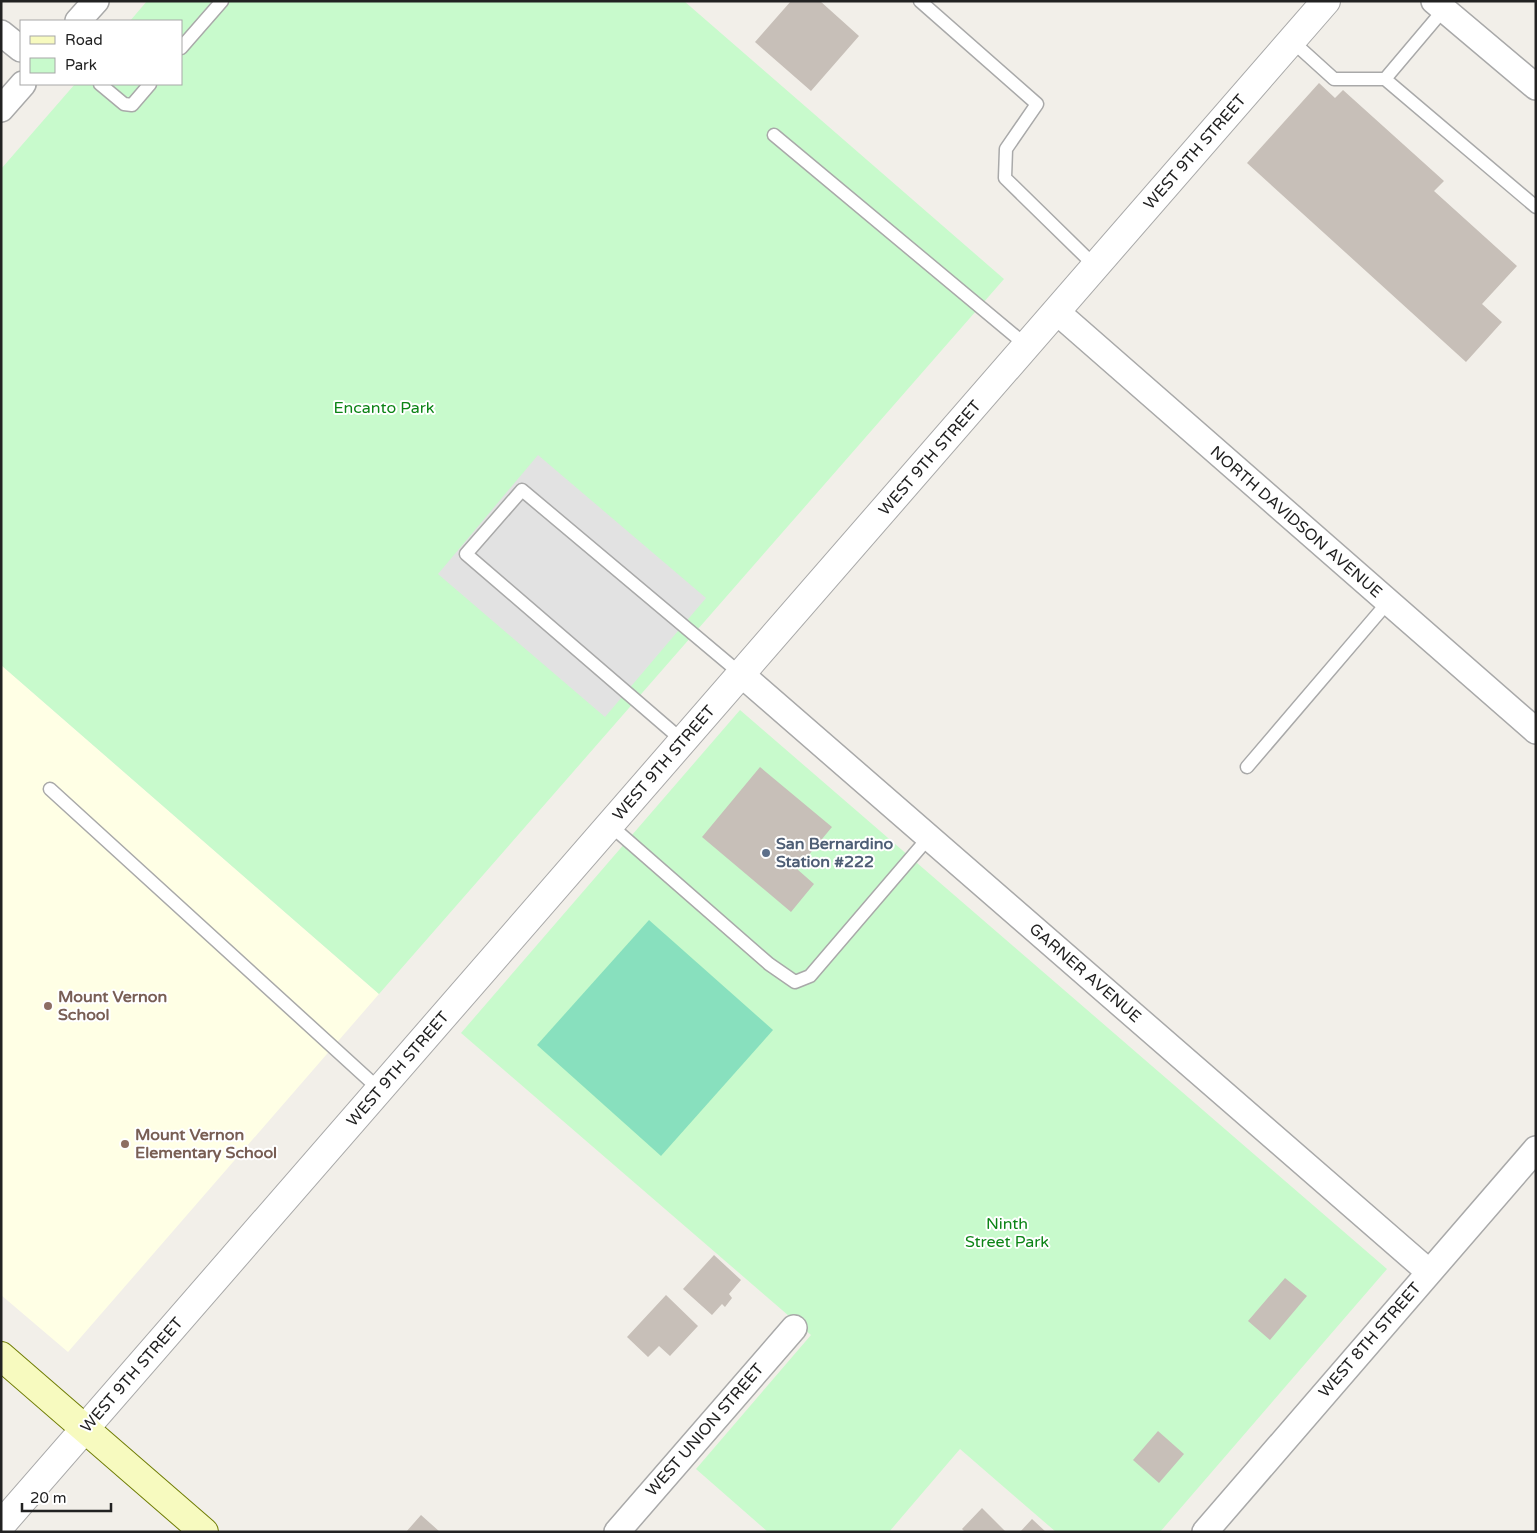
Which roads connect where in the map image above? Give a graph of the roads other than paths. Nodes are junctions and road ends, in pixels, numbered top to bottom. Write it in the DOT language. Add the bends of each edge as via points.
graph roads {
  1 [pos="96,1"];
  2 [pos="222,1"];
  3 [pos="920,1"];
  4 [pos="1326,1"];
  5 [pos="1440,5"];
  6 [pos="79,20"];
  7 [pos="1,33"];
  8 [pos="1292,41"];
  9 [pos="182,47"];
  10 [pos="20,49"];
  11 [pos="1385,78"];
  12 [pos="23,85"];
  13 [pos="101,85"];
  14 [pos="149,85"];
  15 [pos="1536,87"];
  16 [pos="1,109"];
  17 [pos="774,135"];
  18 [pos="1536,207"];
  19 [pos="1096,267"];
  20 [pos="1057,312"];
  21 [pos="1027,346"];
  22 [pos="1388,602"];
  23 [pos="741,674"];
  24 [pos="1536,731"];
  25 [pos="683,741"];
  26 [pos="1247,767"];
  27 [pos="50,789"];
  28 [pos="610,825"];
  29 [pos="929,837"];
  30 [pos="380,1090"];
  31 [pos="1536,1149"];
  32 [pos="1429,1272"];
  33 [pos="794,1328"];
  34 [pos="1,1356"];
  35 [pos="85,1429"];
  36 [pos="1,1525"];
  37 [pos="204,1532"];
  38 [pos="617,1532"];
  39 [pos="1204,1532"];
  1 -- 6 [label="street"];
  2 -- 9 [label="lane"];
  3 -- 19 [label="lane" via="1037,104 1006,149 1005,178"];
  4 -- 8 [label="street, WEST 9TH STREET"];
  5 -- 11 [label="lane"];
  5 -- 15 [label="street"];
  7 -- 10 [label="street"];
  8 -- 11 [label="lane" via="1334,79"];
  8 -- 19 [label="street, WEST 9TH STREET"];
  11 -- 18 [label="lane"];
  12 -- 16 [label="street"];
  13 -- 14 [label="lane" via="124,104 132,105"];
  17 -- 21 [label="lane"];
  19 -- 20 [label="street, WEST 9TH STREET"];
  20 -- 21 [label="street, WEST 9TH STREET"];
  20 -- 22 [label="street, NORTH DAVIDSON AVENUE"];
  21 -- 23 [label="street, WEST 9TH STREET"];
  22 -- 24 [label="street, NORTH DAVIDSON AVENUE"];
  22 -- 26 [label="lane"];
  23 -- 25 [label="street, WEST 9TH STREET"];
  23 -- 25 [label="lane" via="522,490 466,554"];
  23 -- 29 [label="street, GARNER AVENUE"];
  25 -- 28 [label="street, WEST 9TH STREET"];
  27 -- 30 [label="lane"];
  28 -- 29 [label="lane" via="769,964 795,982 810,976"];
  28 -- 30 [label="street, WEST 9TH STREET"];
  29 -- 32 [label="street, GARNER AVENUE"];
  30 -- 35 [label="street, WEST 9TH STREET"];
  31 -- 32 [label="street, WEST 8TH STREET"];
  32 -- 39 [label="street, WEST 8TH STREET"];
  33 -- 38 [label="street, WEST UNION STREET"];
  34 -- 35 [label="main road"];
  35 -- 36 [label="street, WEST 9TH STREET"];
  35 -- 37 [label="main road"];
}
